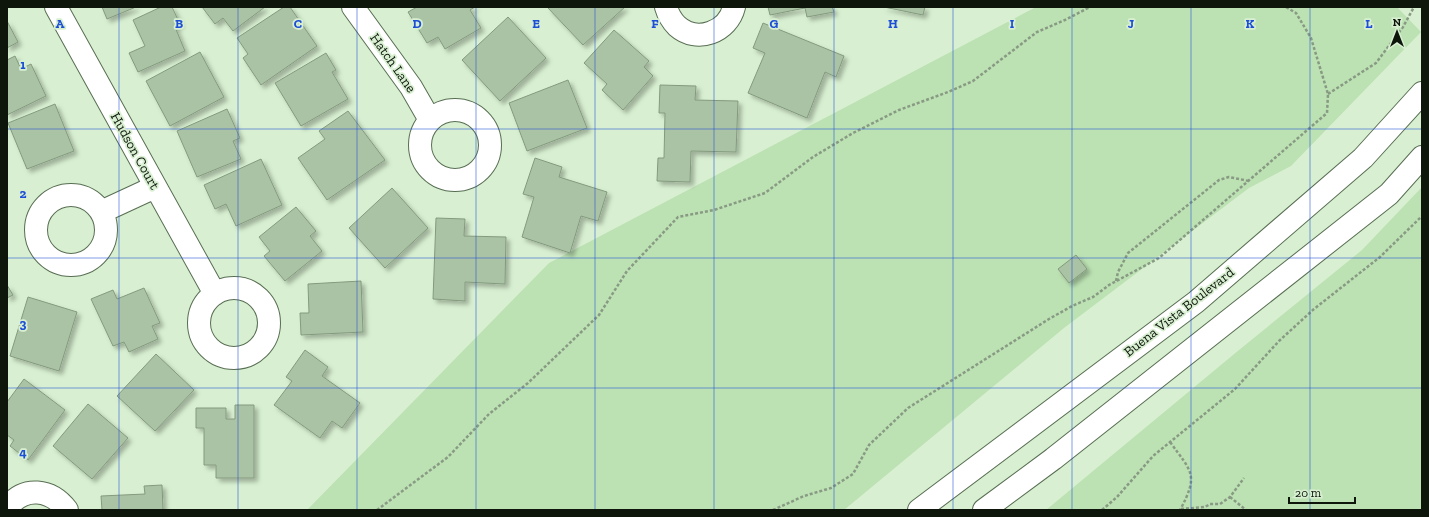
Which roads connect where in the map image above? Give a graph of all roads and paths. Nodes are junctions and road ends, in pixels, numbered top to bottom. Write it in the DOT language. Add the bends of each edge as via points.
graph roads {
  1 [pos="56,7"];
  2 [pos="353,7"];
  3 [pos="666,7"];
  4 [pos="734,7"];
  5 [pos="1090,7"];
  6 [pos="1286,7"];
  7 [pos="1414,7"];
  8 [pos="1422,93"];
  9 [pos="1328,94"];
  10 [pos="430,120"];
  11 [pos="1422,157"];
  12 [pos="1249,181"];
  13 [pos="155,187"];
  14 [pos="101,212"];
  15 [pos="1422,216"];
  16 [pos="1116,281"];
  17 [pos="214,294"];
  18 [pos="1170,442"];
  19 [pos="1244,478"];
  20 [pos="1230,497"];
  21 [pos="7,507"];
  22 [pos="1180,509"];
  23 [pos="66,510"];
  24 [pos="377,510"];
  25 [pos="773,510"];
  26 [pos="919,510"];
  27 [pos="984,510"];
  28 [pos="1102,510"];
  29 [pos="1246,510"];
  1 -- 13 [label="main road, Hudson Court"];
  2 -- 10 [label="main road, Hatch Lane" via="411,87"];
  3 -- 4 [label="main road" via="677,27 699,35 721,28 729,19"];
  5 -- 24 [label="path" via="1037,32 973,81 899,110 853,133 813,157 766,193 714,210 678,217 627,271 599,315 528,383 489,414 448,457"];
  6 -- 9 [label="path" via="1296,13 1311,38"];
  7 -- 9 [label="path" via="1403,27 1376,63"];
  8 -- 26 [label="main road, Buena Vista Boulevard" via="1362,158 1196,302"];
  9 -- 12 [label="path" via="1327,113"];
  11 -- 27 [label="main road" via="1389,194 1053,459"];
  12 -- 16 [label="path" via="1159,258"];
  12 -- 16 [label="path" via="1229,177 1219,180 1128,253"];
  13 -- 14 [label="main road"];
  13 -- 17 [label="main road, Hudson Court"];
  15 -- 18 [label="path" via="1380,257 1314,309 1279,341 1235,389"];
  16 -- 25 [label="path" via="1093,297 1049,319 908,408 869,445 853,474 831,488 804,496"];
  18 -- 22 [label="path" via="1187,464 1192,479 1188,495"];
  18 -- 28 [label="path" via="1153,456"];
  19 -- 20 [label="path"];
  20 -- 22 [label="path" via="1220,504"];
  20 -- 29 [label="path"];
  21 -- 23 [label="main road" via="16,498 40,492 51,496"];
}
